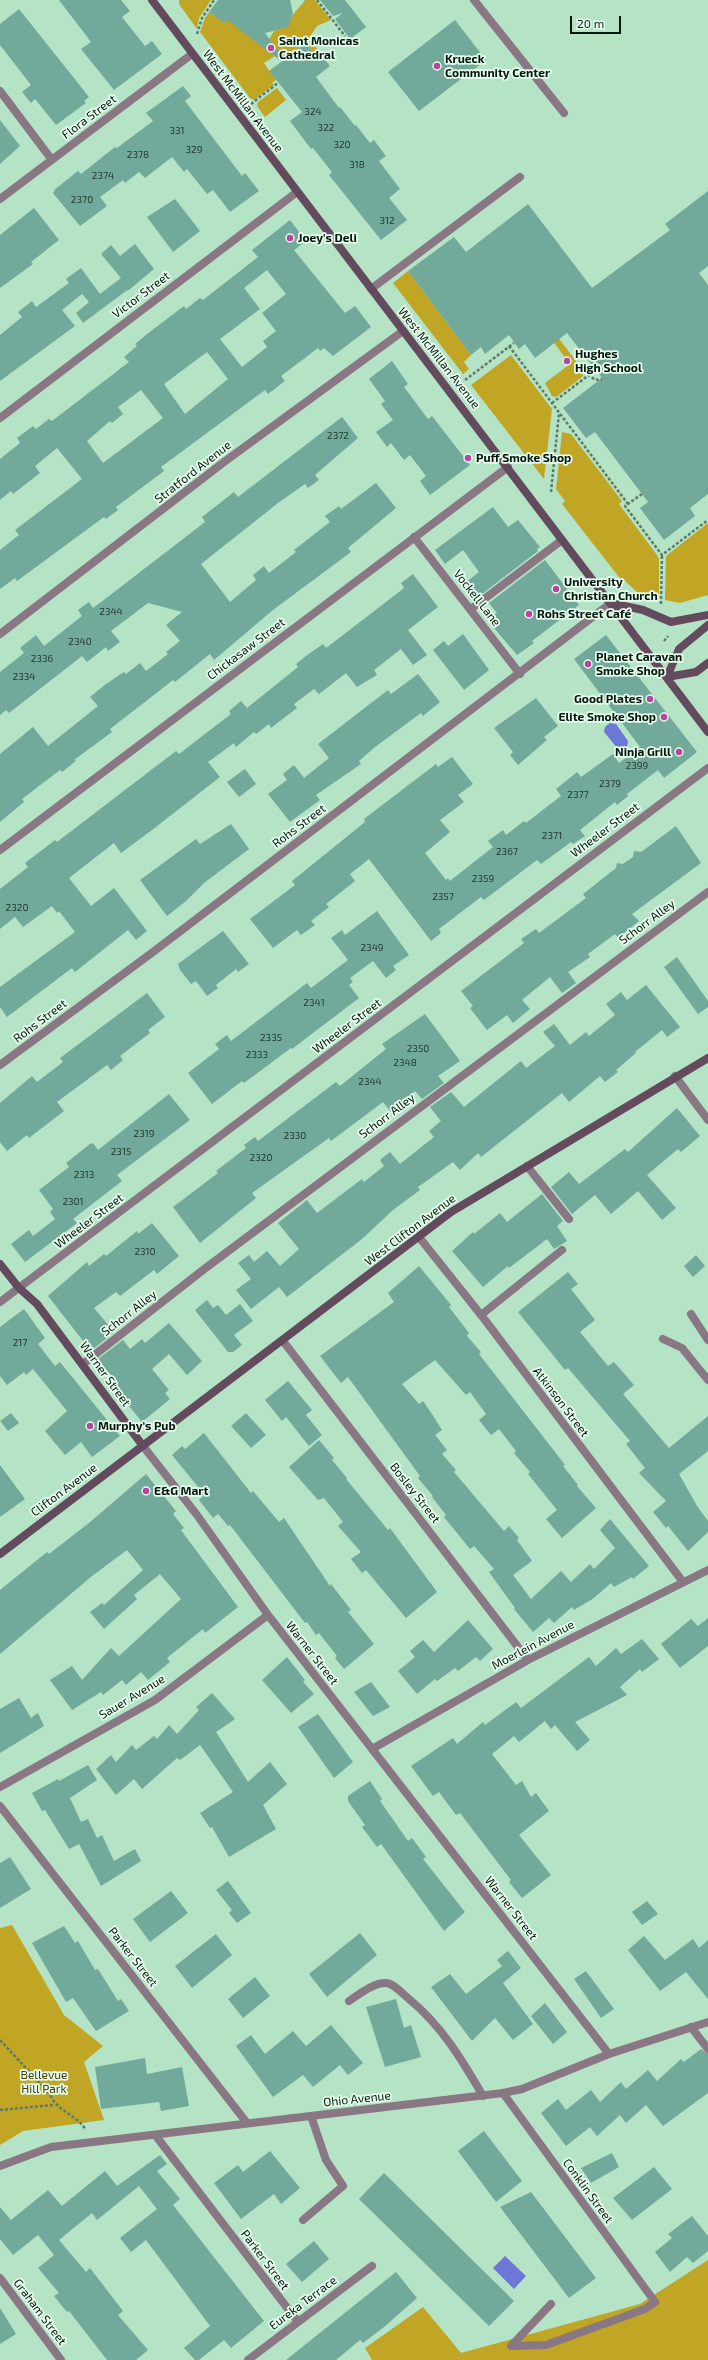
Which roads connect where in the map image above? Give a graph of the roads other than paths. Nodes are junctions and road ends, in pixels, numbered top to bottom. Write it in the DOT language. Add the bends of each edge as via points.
graph roads {
  1 [pos="152,0"];
  2 [pos="474,0"];
  3 [pos="192,54"];
  4 [pos="0,91"];
  5 [pos="564,113"];
  6 [pos="52,160"];
  7 [pos="520,177"];
  8 [pos="297,192"];
  9 [pos="0,199"];
  10 [pos="371,288"];
  11 [pos="402,331"];
  12 [pos="0,418"];
  13 [pos="508,467"];
  14 [pos="414,537"];
  15 [pos="562,540"];
  16 [pos="611,604"];
  17 [pos="471,609"];
  18 [pos="708,615"];
  19 [pos="708,625"];
  20 [pos="0,634"];
  21 [pos="708,663"];
  22 [pos="520,674"];
  23 [pos="667,677"];
  24 [pos="708,732"];
  25 [pos="708,768"];
  26 [pos="0,850"];
  27 [pos="708,892"];
  28 [pos="708,1058"];
  29 [pos="0,1065"];
  30 [pos="676,1076"];
  31 [pos="708,1120"];
  32 [pos="527,1166"];
  33 [pos="569,1219"];
  34 [pos="419,1238"];
  35 [pos="562,1250"];
  36 [pos="0,1264"];
  37 [pos="19,1288"];
  38 [pos="0,1302"];
  39 [pos="691,1314"];
  40 [pos="481,1315"];
  41 [pos="663,1338"];
  42 [pos="708,1340"];
  43 [pos="283,1341"];
  44 [pos="83,1364"];
  45 [pos="708,1380"];
  46 [pos="143,1446"];
  47 [pos="0,1554"];
  48 [pos="708,1570"];
  49 [pos="683,1582"];
  50 [pos="268,1615"];
  51 [pos="528,1660"];
  52 [pos="372,1749"];
  53 [pos="0,1787"];
  54 [pos="0,1806"];
  55 [pos="349,2001"];
  56 [pos="708,2022"];
  57 [pos="691,2027"];
  58 [pos="708,2049"];
  59 [pos="609,2054"];
  60 [pos="503,2093"];
  61 [pos="483,2096"];
  62 [pos="311,2116"];
  63 [pos="247,2123"];
  64 [pos="156,2136"];
  65 [pos="0,2166"];
  66 [pos="303,2220"];
  67 [pos="372,2266"];
  68 [pos="0,2278"];
  69 [pos="551,2304"];
  70 [pos="298,2322"];
  71 [pos="60,2360"];
  72 [pos="248,2360"];
  1 -- 3 [label="main road, West McMillan Avenue"];
  2 -- 5 [label="street"];
  3 -- 6 [label="street, Flora Street"];
  3 -- 8 [label="main road, West McMillan Avenue"];
  4 -- 6 [label="street"];
  6 -- 9 [label="street, Flora Street"];
  7 -- 10 [label="street"];
  8 -- 10 [label="main road, West McMillan Avenue"];
  8 -- 12 [label="street, Victor Street"];
  10 -- 11 [label="main road, West McMillan Avenue"];
  11 -- 13 [label="main road, West McMillan Avenue"];
  11 -- 20 [label="street, Stratford Avenue" via="224,462"];
  13 -- 14 [label="street, Chickasaw Street"];
  13 -- 15 [label="main road, West McMillan Avenue"];
  14 -- 17 [label="street, Vockell Lane"];
  14 -- 26 [label="street, Chickasaw Street"];
  15 -- 16 [label="main road, West McMillan Avenue"];
  15 -- 17 [label="street"];
  16 -- 18 [label="main road" via="644,610 671,622"];
  16 -- 22 [label="street, Rohs Street"];
  16 -- 23 [label="main road, West McMillan Avenue"];
  17 -- 22 [label="street, Vockell Lane"];
  19 -- 23 [label="main road" via="679,649"];
  21 -- 23 [label="main road" via="696,672"];
  22 -- 29 [label="street, Rohs Street"];
  23 -- 24 [label="main road, West McMillan Avenue"];
  25 -- 37 [label="street, Wheeler Street"];
  27 -- 44 [label="street, Schorr Alley" via="210,1265"];
  28 -- 30 [label="main road, West Clifton Avenue"];
  30 -- 31 [label="street"];
  30 -- 32 [label="main road, West Clifton Avenue"];
  32 -- 33 [label="street"];
  32 -- 34 [label="main road, West Clifton Avenue" via="451,1212"];
  34 -- 40 [label="street, Atkinson Street"];
  34 -- 43 [label="main road, West Clifton Avenue"];
  35 -- 40 [label="street"];
  36 -- 37 [label="main road, Warner Street"];
  37 -- 38 [label="street, Wheeler Street"];
  37 -- 44 [label="main road, Warner Street" via="37,1304"];
  39 -- 42 [label="street"];
  40 -- 49 [label="street, Atkinson Street"];
  41 -- 45 [label="street" via="682,1348"];
  43 -- 46 [label="main road, West Clifton Avenue"];
  43 -- 51 [label="street, Bosley Street"];
  44 -- 46 [label="main road, Warner Street"];
  46 -- 47 [label="main road, Clifton Avenue"];
  46 -- 50 [label="street, Warner Street" via="197,1515"];
  48 -- 49 [label="street, Moerlein Avenue"];
  49 -- 51 [label="street, Moerlein Avenue"];
  50 -- 52 [label="street, Warner Street"];
  50 -- 53 [label="street, Sauer Avenue" via="155,1700"];
  51 -- 52 [label="street, Moerlein Avenue"];
  52 -- 59 [label="street, Warner Street"];
  54 -- 63 [label="street, Parker Street"];
  55 -- 61 [label="street" via="381,1983 390,1983 422,2010 458,2052"];
  56 -- 57 [label="street, Ohio Avenue"];
  57 -- 58 [label="street"];
  57 -- 59 [label="street, Ohio Avenue"];
  59 -- 60 [label="street, Ohio Avenue" via="522,2089"];
  60 -- 61 [label="street, Ohio Avenue"];
  60 -- 69 [label="street, Conklin Street" via="654,2302 644,2309 546,2344 511,2346"];
  61 -- 62 [label="street, Ohio Avenue"];
  62 -- 63 [label="street, Ohio Avenue"];
  62 -- 66 [label="street" via="326,2160 343,2186"];
  63 -- 64 [label="street, Ohio Avenue"];
  64 -- 65 [label="street, Ohio Avenue" via="51,2148"];
  64 -- 70 [label="street, Parker Street"];
  67 -- 70 [label="street, Eureka Terrace"];
  68 -- 71 [label="street, Graham Street"];
  70 -- 72 [label="street, Eureka Terrace"];
}
